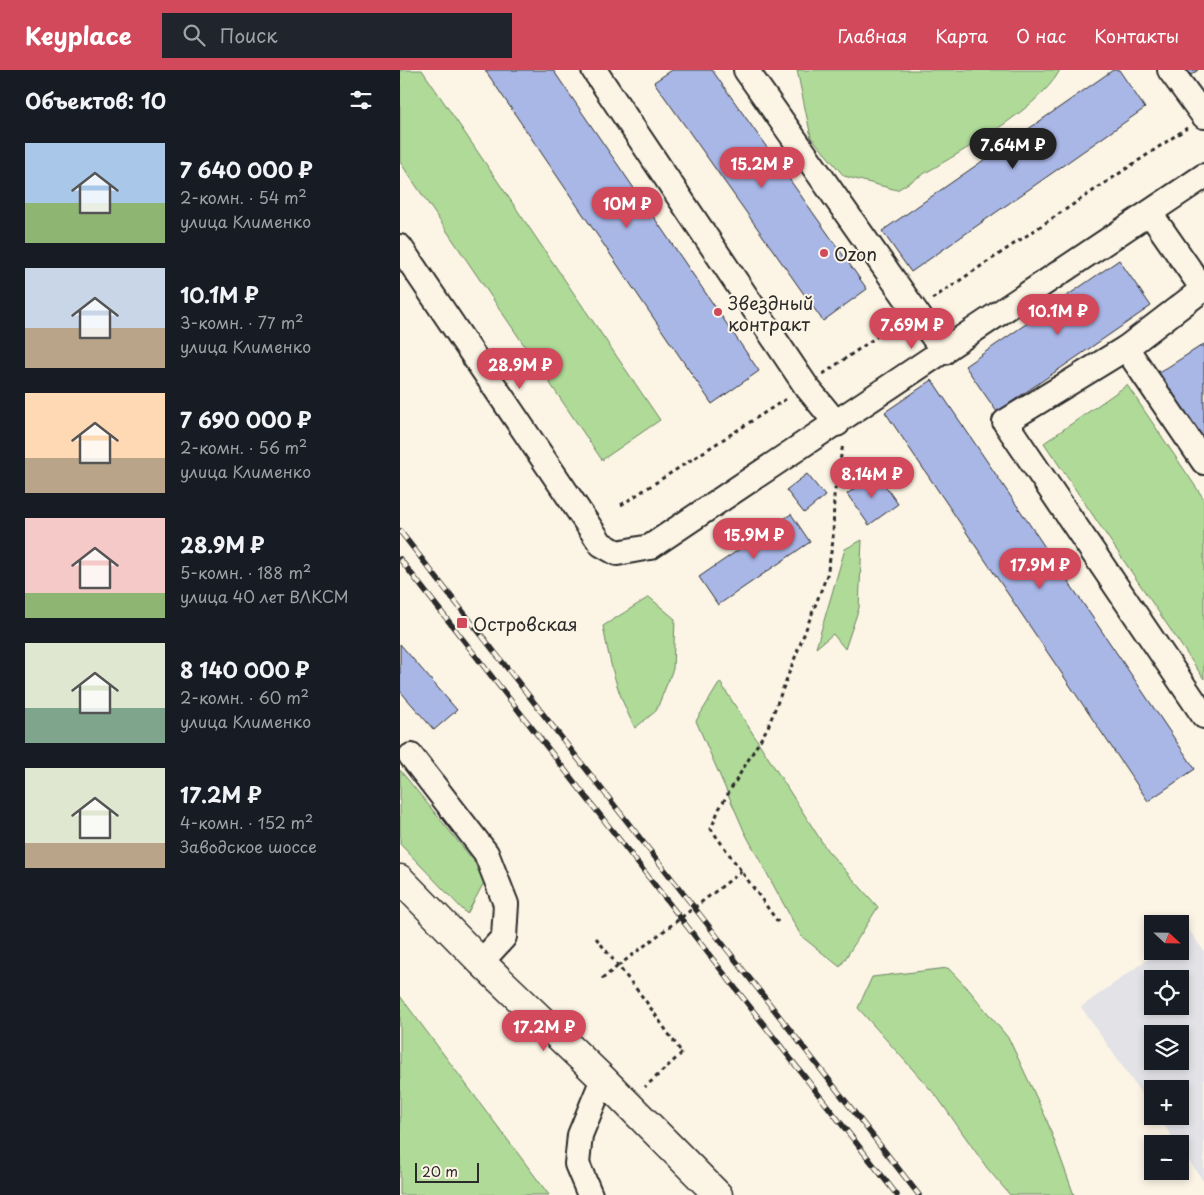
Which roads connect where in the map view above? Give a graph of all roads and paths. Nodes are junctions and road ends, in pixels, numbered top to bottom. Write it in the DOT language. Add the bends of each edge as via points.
graph roads {
  1 [pos="594,70"];
  2 [pos="746,70"];
  3 [pos="1170,70"];
  4 [pos="1204,116"];
  5 [pos="1204,176"];
  6 [pos="1150,213"];
  7 [pos="400,248"];
  8 [pos="1126,348"];
  9 [pos="944,352"];
  10 [pos="840,433"];
  11 [pos="1204,462"];
  12 [pos="1204,716"];
  13 [pos="411,756"];
  14 [pos="742,871"];
  15 [pos="400,879"];
  16 [pos="778,922"];
  17 [pos="596,938"];
  18 [pos="481,962"];
  19 [pos="618,966"];
  20 [pos="602,979"];
  21 [pos="603,1079"];
  22 [pos="626,1105"];
  23 [pos="590,1195"];
  24 [pos="718,1195"];
  1 -- 10 [label="street"];
  2 -- 9 [label="street"];
  3 -- 4 [label="street"];
  5 -- 6 [label="street"];
  6 -- 8 [label="street" via="1203,288"];
  6 -- 9 [label="street"];
  7 -- 10 [label="street" via="601,544 617,554 650,547"];
  8 -- 11 [label="street"];
  8 -- 12 [label="street" via="1005,422"];
  9 -- 10 [label="street"];
  10 -- 14 [label="path" via="833,541 827,575 768,727 719,809 711,829"];
  13 -- 18 [label="street" via="486,853 506,904 504,937"];
  14 -- 16 [label="path"];
  14 -- 19 [label="path, bridge"];
  15 -- 18 [label="main road"];
  17 -- 19 [label="path"];
  18 -- 21 [label="main road"];
  19 -- 20 [label="path"];
  19 -- 22 [label="path" via="682,1052"];
  21 -- 22 [label="main road"];
  21 -- 23 [label="street" via="580,1135 577,1164"];
  22 -- 24 [label="main road"];
}
